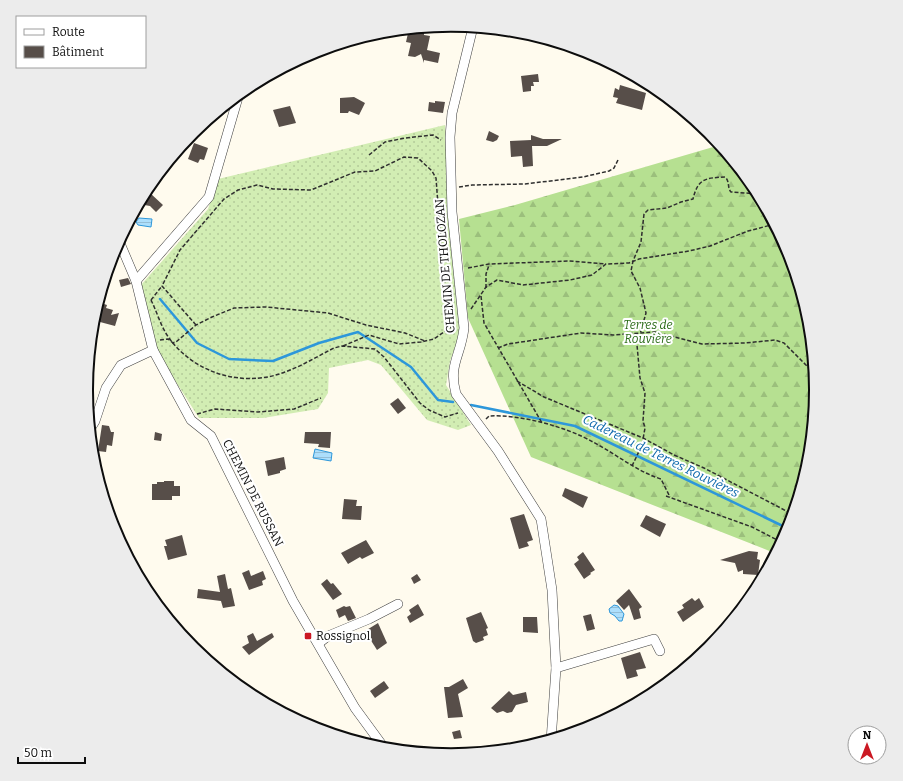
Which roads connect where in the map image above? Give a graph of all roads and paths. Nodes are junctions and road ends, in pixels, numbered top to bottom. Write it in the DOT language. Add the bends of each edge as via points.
graph roads {
  1 [pos="472,33"];
  2 [pos="236,104"];
  3 [pos="450,144"];
  4 [pos="369,155"];
  5 [pos="618,160"];
  6 [pos="451,189"];
  7 [pos="751,193"];
  8 [pos="770,225"];
  9 [pos="122,248"];
  10 [pos="633,261"];
  11 [pos="489,264"];
  12 [pos="606,264"];
  13 [pos="458,271"];
  14 [pos="136,281"];
  15 [pos="162,286"];
  16 [pos="486,288"];
  17 [pos="481,296"];
  18 [pos="454,317"];
  19 [pos="463,318"];
  20 [pos="196,325"];
  21 [pos="639,333"];
  22 [pos="425,341"];
  23 [pos="173,342"];
  24 [pos="343,346"];
  25 [pos="152,347"];
  26 [pos="498,348"];
  27 [pos="809,368"];
  28 [pos="518,381"];
  29 [pos="322,398"];
  30 [pos="465,408"];
  31 [pos="189,416"];
  32 [pos="95,422"];
  33 [pos="542,423"];
  34 [pos="479,426"];
  35 [pos="643,438"];
  36 [pos="632,466"];
  37 [pos="666,496"];
  38 [pos="670,497"];
  39 [pos="789,512"];
  40 [pos="777,540"];
  41 [pos="398,604"];
  42 [pos="319,643"];
  43 [pos="660,651"];
  44 [pos="556,668"];
  45 [pos="551,735"];
  46 [pos="379,741"];
  1 -- 3 [label="street, CHEMIN DE THOLOZAN" via="452,113"];
  2 -- 14 [label="street" via="209,197"];
  3 -- 4 [label="path" via="433,135 405,138 385,142"];
  3 -- 6 [label="street, CHEMIN DE THOLOZAN"];
  5 -- 6 [label="path" via="609,171 584,177 525,184 472,185"];
  6 -- 13 [label="street, CHEMIN DE THOLOZAN"];
  7 -- 10 [label="path" via="731,192 728,179 725,177 706,178 698,185 693,199 666,208 648,210 644,214 641,242"];
  8 -- 10 [label="path" via="710,246"];
  9 -- 14 [label="street, CHEMIN DE RUSSAN"];
  10 -- 12 [label="path"];
  10 -- 21 [label="path" via="631,272 640,288 646,313"];
  11 -- 12 [label="path" via="568,261"];
  11 -- 13 [label="path"];
  11 -- 16 [label="path"];
  12 -- 16 [label="path" via="592,275 570,280 523,285 496,280"];
  13 -- 19 [label="street, CHEMIN DE THOLOZAN"];
  14 -- 25 [label="street, CHEMIN DE RUSSAN"];
  15 -- 18 [label="path" via="180,250 224,199 238,190 257,185 273,189 311,190 355,172 375,171 404,157 418,158 436,178 443,272"];
  15 -- 20 [label="path"];
  15 -- 23 [label="path" via="151,300"];
  16 -- 17 [label="path"];
  17 -- 19 [label="path"];
  17 -- 26 [label="path" via="484,323"];
  19 -- 22 [label="path" via="434,339"];
  19 -- 30 [label="street, CHEMIN DE THOLOZAN" via="463,339 452,374 456,394"];
  20 -- 22 [label="path" via="234,308 266,307 328,313 366,325 406,333"];
  20 -- 23 [label="path"];
  21 -- 26 [label="path" via="581,333 508,344"];
  21 -- 27 [label="path" via="655,332 702,344 775,340 784,343"];
  21 -- 35 [label="path" via="637,357 645,393"];
  22 -- 24 [label="path" via="399,344 369,335"];
  23 -- 24 [label="path" via="183,353 215,374 252,379 284,372"];
  23 -- 25 [label="path" via="168,339"];
  24 -- 30 [label="path" via="375,349 410,392 439,416 450,416"];
  25 -- 31 [label="street, CHEMIN DE RUSSAN"];
  25 -- 32 [label="street" via="121,365 106,388"];
  26 -- 28 [label="path"];
  28 -- 33 [label="path"];
  28 -- 35 [label="path" via="544,397"];
  29 -- 31 [label="path" via="294,409 258,412 215,409"];
  30 -- 34 [label="street, CHEMIN DE THOLOZAN"];
  31 -- 42 [label="street, CHEMIN DE RUSSAN" via="211,436 293,601"];
  33 -- 34 [label="path" via="498,415 489,416"];
  33 -- 36 [label="path" via="593,442"];
  34 -- 44 [label="street, CHEMIN DE THOLOZAN" via="541,519 552,590"];
  35 -- 36 [label="path"];
  35 -- 39 [label="path"];
  36 -- 38 [label="path" via="661,479"];
  37 -- 38 [label="path"];
  38 -- 40 [label="path" via="752,527"];
  41 -- 42 [label="street" via="328,636"];
  42 -- 46 [label="street, CHEMIN DE RUSSAN" via="355,708"];
  43 -- 44 [label="street" via="654,639"];
  44 -- 45 [label="street, CHEMIN DE THOLOZAN"];
}
